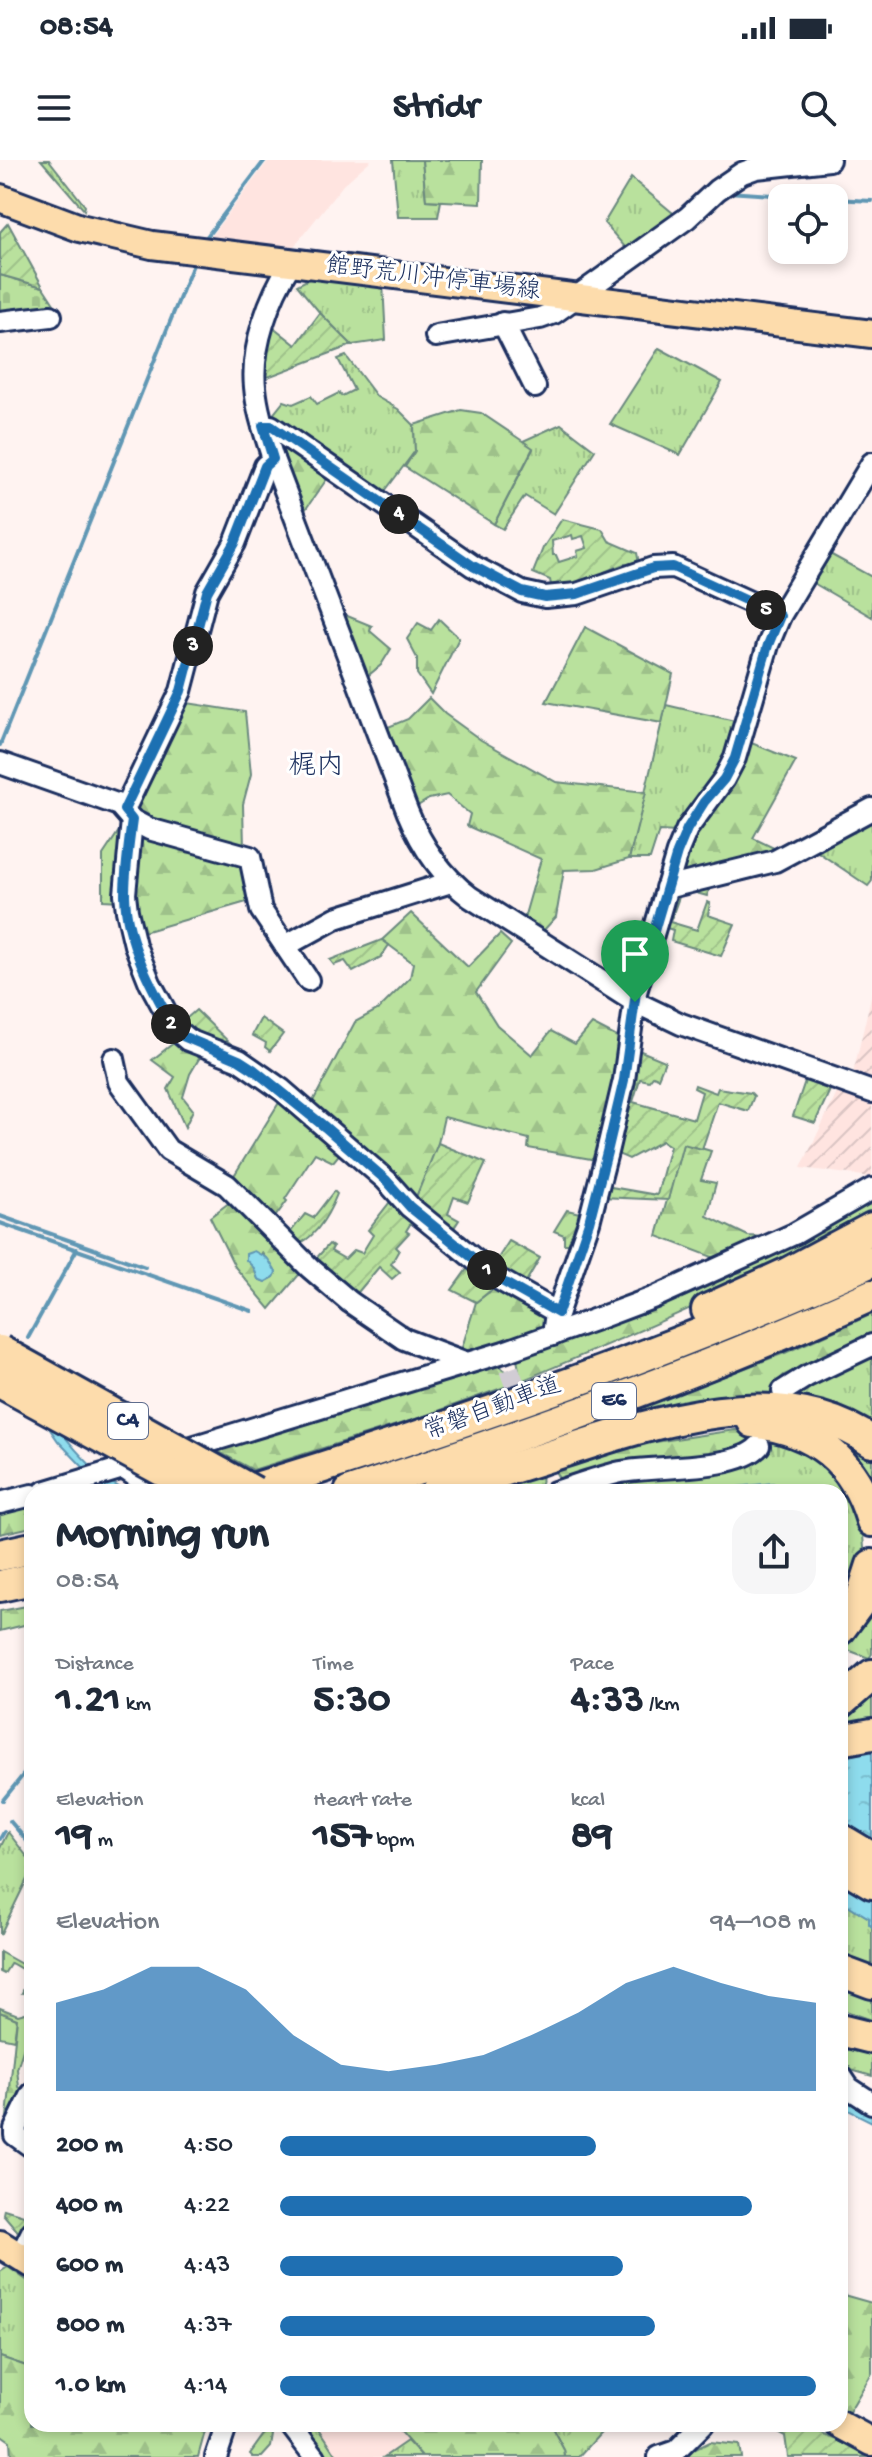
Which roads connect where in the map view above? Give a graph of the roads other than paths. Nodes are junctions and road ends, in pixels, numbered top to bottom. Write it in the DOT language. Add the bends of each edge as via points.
graph roads {
  1 [pos="829,160"];
  2 [pos="0,198"];
  3 [pos="291,263"];
  4 [pos="579,297"];
  5 [pos="51,316"];
  6 [pos="0,322"];
  7 [pos="503,323"];
  8 [pos="872,334"];
  9 [pos="436,336"];
  10 [pos="535,387"];
  11 [pos="263,426"];
  12 [pos="273,459"];
  13 [pos="872,463"];
  14 [pos="780,616"];
  15 [pos="0,763"];
  16 [pos="872,809"];
  17 [pos="128,815"];
  18 [pos="451,882"];
  19 [pos="666,888"];
  20 [pos="285,946"];
  21 [pos="308,980"];
  22 [pos="635,1002"];
  23 [pos="114,1059"];
  24 [pos="872,1092"];
  25 [pos="872,1189"];
  26 [pos="872,1228"];
  27 [pos="872,1261"];
  28 [pos="872,1295"];
  29 [pos="558,1313"];
  30 [pos="553,1335"];
  31 [pos="872,1345"];
  32 [pos="0,1351"];
  33 [pos="467,1363"];
  34 [pos="602,1371"];
  35 [pos="0,1382"];
  36 [pos="783,1391"];
  37 [pos="603,1438"];
  38 [pos="872,1442"];
  39 [pos="759,1446"];
  40 [pos="120,1471"];
  41 [pos="78,1484"];
  42 [pos="144,1484"];
  43 [pos="187,1484"];
  44 [pos="240,1484"];
  45 [pos="268,1484"];
  46 [pos="373,1484"];
  47 [pos="461,1484"];
  48 [pos="566,1484"];
  49 [pos="24,1497"];
  50 [pos="0,1503"];
  51 [pos="872,1521"];
  52 [pos="24,1550"];
  53 [pos="0,1555"];
  54 [pos="872,1565"];
  55 [pos="24,1581"];
  56 [pos="0,1586"];
  57 [pos="848,1618"];
  58 [pos="871,1676"];
  59 [pos="848,1696"];
  60 [pos="872,1734"];
  61 [pos="848,1738"];
  62 [pos="848,1844"];
  63 [pos="872,1858"];
  64 [pos="848,1869"];
  65 [pos="872,1883"];
  66 [pos="848,1974"];
  67 [pos="872,1983"];
  68 [pos="848,2032"];
  69 [pos="872,2038"];
  70 [pos="848,2078"];
  71 [pos="872,2086"];
  72 [pos="848,2087"];
  73 [pos="872,2103"];
  74 [pos="24,2110"];
  75 [pos="24,2141"];
  76 [pos="848,2429"];
  77 [pos="224,2432"];
  78 [pos="296,2432"];
  79 [pos="695,2432"];
  80 [pos="872,2442"];
  81 [pos="216,2457"];
  82 [pos="315,2457"];
  83 [pos="659,2457"];
  1 -- 4 [label="street" via="742,173"];
  2 -- 3 [label="main road, 館野荒川沖停車場線" via="117,238"];
  3 -- 4 [label="main road, 館野荒川沖停車場線"];
  3 -- 11 [label="street" via="278,286 254,364"];
  4 -- 7 [label="street" via="554,313"];
  4 -- 8 [label="main road, 館野荒川沖停車場線"];
  5 -- 6 [label="street"];
  7 -- 9 [label="street"];
  7 -- 10 [label="street"];
  11 -- 12 [label="street"];
  11 -- 14 [label="street" via="271,426 473,566 522,592 545,597 577,594 653,568 673,567"];
  12 -- 17 [label="street" via="265,466 235,543 207,592 181,691"];
  12 -- 18 [label="street" via="413,826"];
  13 -- 14 [label="street"];
  14 -- 19 [label="street" via="735,758 687,829"];
  15 -- 17 [label="street" via="119,805"];
  16 -- 19 [label="street" via="775,861"];
  17 -- 20 [label="street" via="149,829 250,857 261,910"];
  17 -- 29 [label="street" via="127,911 150,983 175,1029 188,1040 239,1060 272,1083 500,1280"];
  18 -- 20 [label="street" via="336,918"];
  18 -- 22 [label="street"];
  19 -- 22 [label="street"];
  20 -- 21 [label="street"];
  22 -- 24 [label="street" via="681,1024"];
  22 -- 29 [label="street" via="607,1152"];
  23 -- 33 [label="street" via="119,1082 168,1150 227,1185 350,1302 404,1339"];
  25 -- 30 [label="street" via="794,1234 707,1274"];
  26 -- 34 [label="highway" via="657,1333"];
  27 -- 34 [label="highway, 常磐自動車道 / E6"];
  28 -- 46 [label="highway, 常磐自動車道 / E6" via="587,1411"];
  29 -- 30 [label="street"];
  30 -- 33 [label="street" via="506,1360"];
  31 -- 36 [label="street"];
  32 -- 44 [label="highway, C4, bridge"];
  33 -- 40 [label="street"];
  34 -- 45 [label="highway, 常磐自動車道 / E6"];
  35 -- 43 [label="highway, C4, bridge"];
  37 -- 38 [label="highway" via="691,1417 774,1410 832,1420"];
  37 -- 47 [label="highway"];
  37 -- 51 [label="highway" via="723,1422 790,1431 819,1444 844,1464"];
  39 -- 48 [label="street" via="732,1462 652,1467"];
  40 -- 41 [label="street"];
  40 -- 42 [label="street"];
  49 -- 50 [label="street"];
  52 -- 53 [label="highway"];
  54 -- 57 [label="highway" via="860,1602"];
  55 -- 56 [label="highway"];
  58 -- 59 [label="highway"];
  60 -- 61 [label="highway"];
  62 -- 63 [label="highway"];
  64 -- 65 [label="highway"];
  66 -- 67 [label="highway"];
  68 -- 69 [label="highway"];
  70 -- 71 [label="street"];
  72 -- 73 [label="street"];
  74 -- 75 [label="street" via="15,2129"];
  76 -- 80 [label="main road"];
  77 -- 81 [label="street"];
  78 -- 82 [label="street"];
  79 -- 83 [label="street" via="676,2451"];
}
